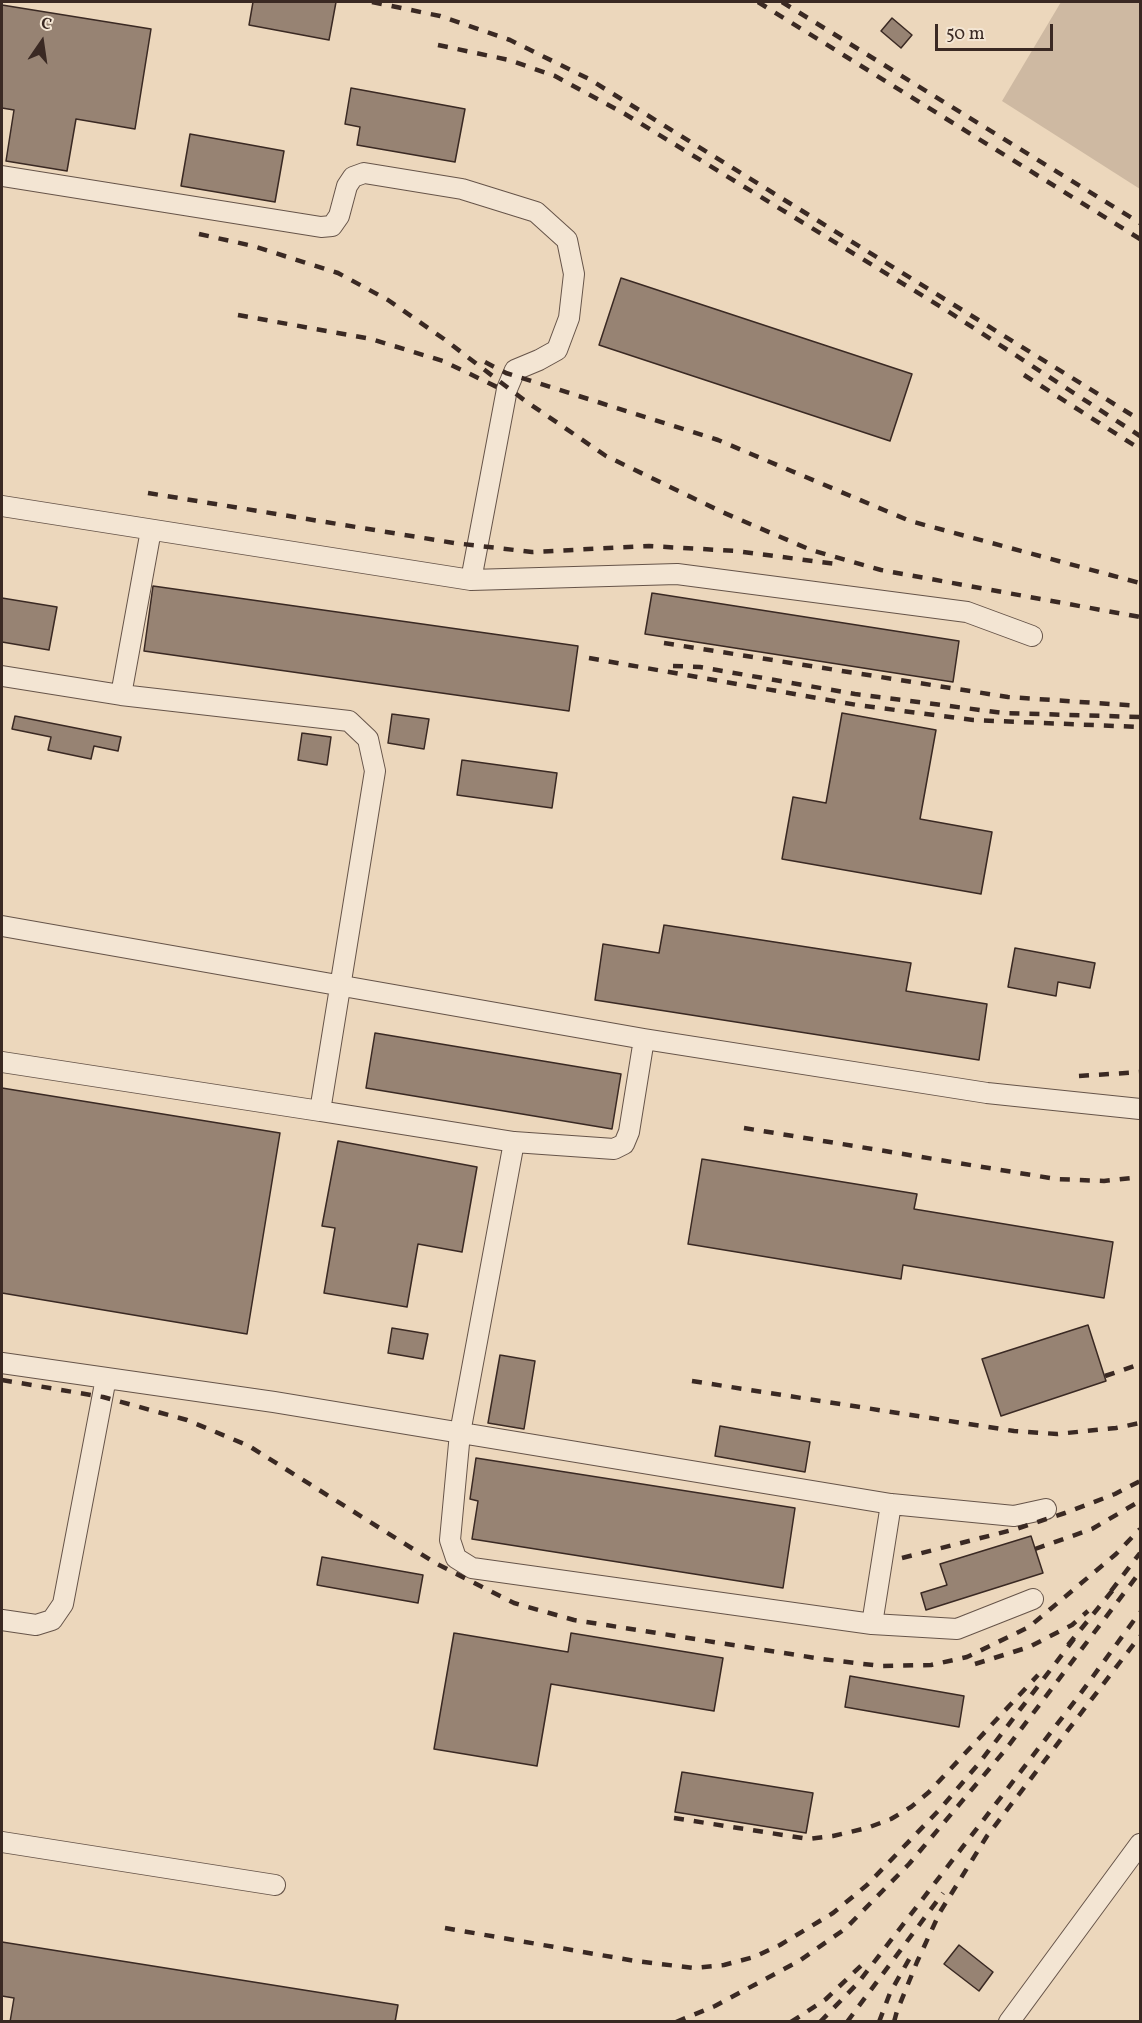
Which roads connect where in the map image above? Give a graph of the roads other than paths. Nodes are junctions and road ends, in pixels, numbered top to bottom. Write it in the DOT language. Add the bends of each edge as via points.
graph roads {
  1 [pos="2,176"];
  2 [pos="2,506"];
  3 [pos="151,530"];
  4 [pos="471,580"];
  5 [pos="1032,636"];
  6 [pos="2,676"];
  7 [pos="121,695"];
  8 [pos="2,926"];
  9 [pos="342,987"];
  10 [pos="644,1040"];
  11 [pos="2,1062"];
  12 [pos="1140,1109"];
  13 [pos="320,1111"];
  14 [pos="514,1142"];
  15 [pos="2,1363"];
  16 [pos="106,1378"];
  17 [pos="460,1433"];
  18 [pos="891,1504"];
  19 [pos="1046,1509"];
  20 [pos="1033,1599"];
  21 [pos="2,1620"];
  22 [pos="873,1624"];
  23 [pos="2,1842"];
  24 [pos="1140,1844"];
  25 [pos="275,1885"];
  26 [pos="1009,2022"];
  1 -- 4 [label="lane" via="321,227 332,226 339,216 347,186 353,177 364,173 462,189 536,212 567,240 574,274 568,318 557,350 515,370 507,389"];
  2 -- 3 [label="lane"];
  3 -- 4 [label="lane"];
  3 -- 7 [label="lane"];
  4 -- 5 [label="lane" via="677,574 967,612"];
  6 -- 7 [label="lane"];
  7 -- 9 [label="lane" via="349,721 368,739 375,771"];
  8 -- 9 [label="lane"];
  9 -- 10 [label="lane"];
  9 -- 13 [label="lane"];
  10 -- 12 [label="lane" via="987,1093"];
  10 -- 14 [label="lane" via="624,1144 614,1149"];
  11 -- 13 [label="lane"];
  13 -- 14 [label="lane"];
  14 -- 17 [label="lane"];
  15 -- 16 [label="lane"];
  16 -- 17 [label="lane"];
  16 -- 21 [label="lane" via="63,1604 52,1620 36,1625"];
  17 -- 18 [label="lane"];
  17 -- 22 [label="lane" via="450,1540 456,1558 472,1568"];
  18 -- 19 [label="lane" via="1014,1516"];
  18 -- 22 [label="lane"];
  20 -- 22 [label="lane" via="957,1629"];
  23 -- 25 [label="lane"];
  24 -- 26 [label="lane"];
}
